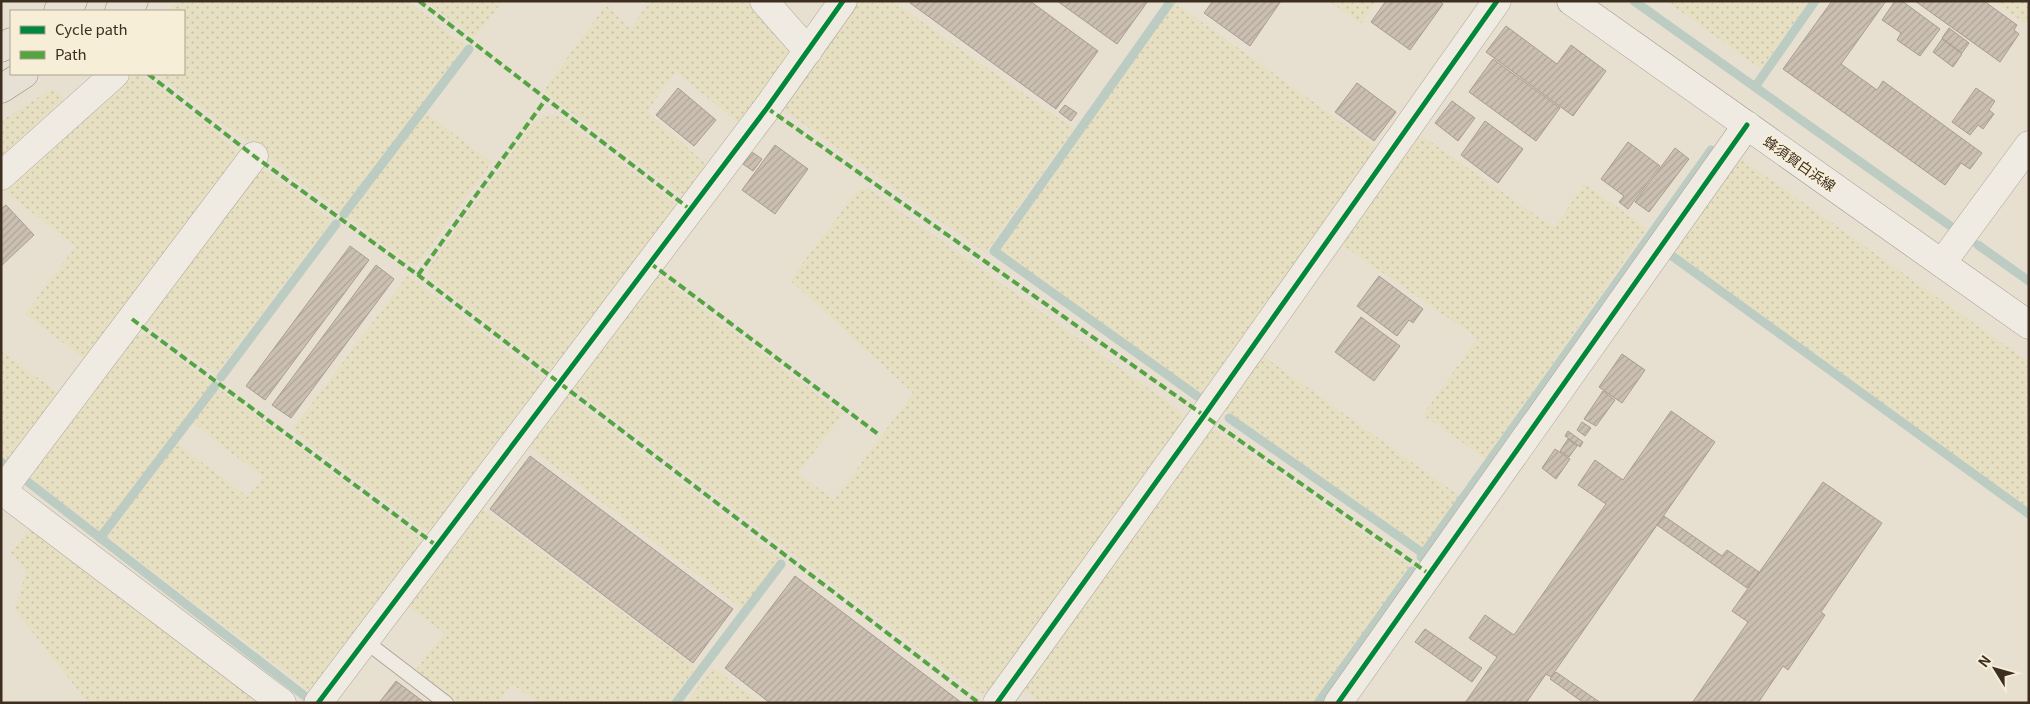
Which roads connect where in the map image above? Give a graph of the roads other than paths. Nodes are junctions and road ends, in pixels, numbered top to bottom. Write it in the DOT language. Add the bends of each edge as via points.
graph roads {
  1 [pos="134,1"];
  2 [pos="764,1"];
  3 [pos="843,1"];
  4 [pos="1497,1"];
  5 [pos="1571,1"];
  6 [pos="120,10"];
  7 [pos="808,51"];
  8 [pos="22,75"];
  9 [pos="114,75"];
  10 [pos="1,89"];
  11 [pos="1747,125"];
  12 [pos="2029,145"];
  13 [pos="254,156"];
  14 [pos="1,176"];
  15 [pos="1942,263"];
  16 [pos="2029,325"];
  17 [pos="2,491"];
  18 [pos="364,641"];
  19 [pos="282,703"];
  20 [pos="318,703"];
  21 [pos="446,703"];
  22 [pos="997,703"];
  23 [pos="1338,703"];
  1 -- 6 [label="main road"];
  2 -- 7 [label="street"];
  3 -- 7 [label="street"];
  4 -- 22 [label="street" via="1204,417"];
  5 -- 11 [label="street, 蜂須賀白浜線"];
  7 -- 18 [label="street"];
  8 -- 10 [label="main road"];
  9 -- 14 [label="street"];
  11 -- 15 [label="street, 蜂須賀白浜線"];
  11 -- 23 [label="street"];
  12 -- 15 [label="street"];
  13 -- 17 [label="street"];
  15 -- 16 [label="street, 蜂須賀白浜線"];
  17 -- 19 [label="street"];
  18 -- 20 [label="street"];
  18 -- 21 [label="lane"];
}
